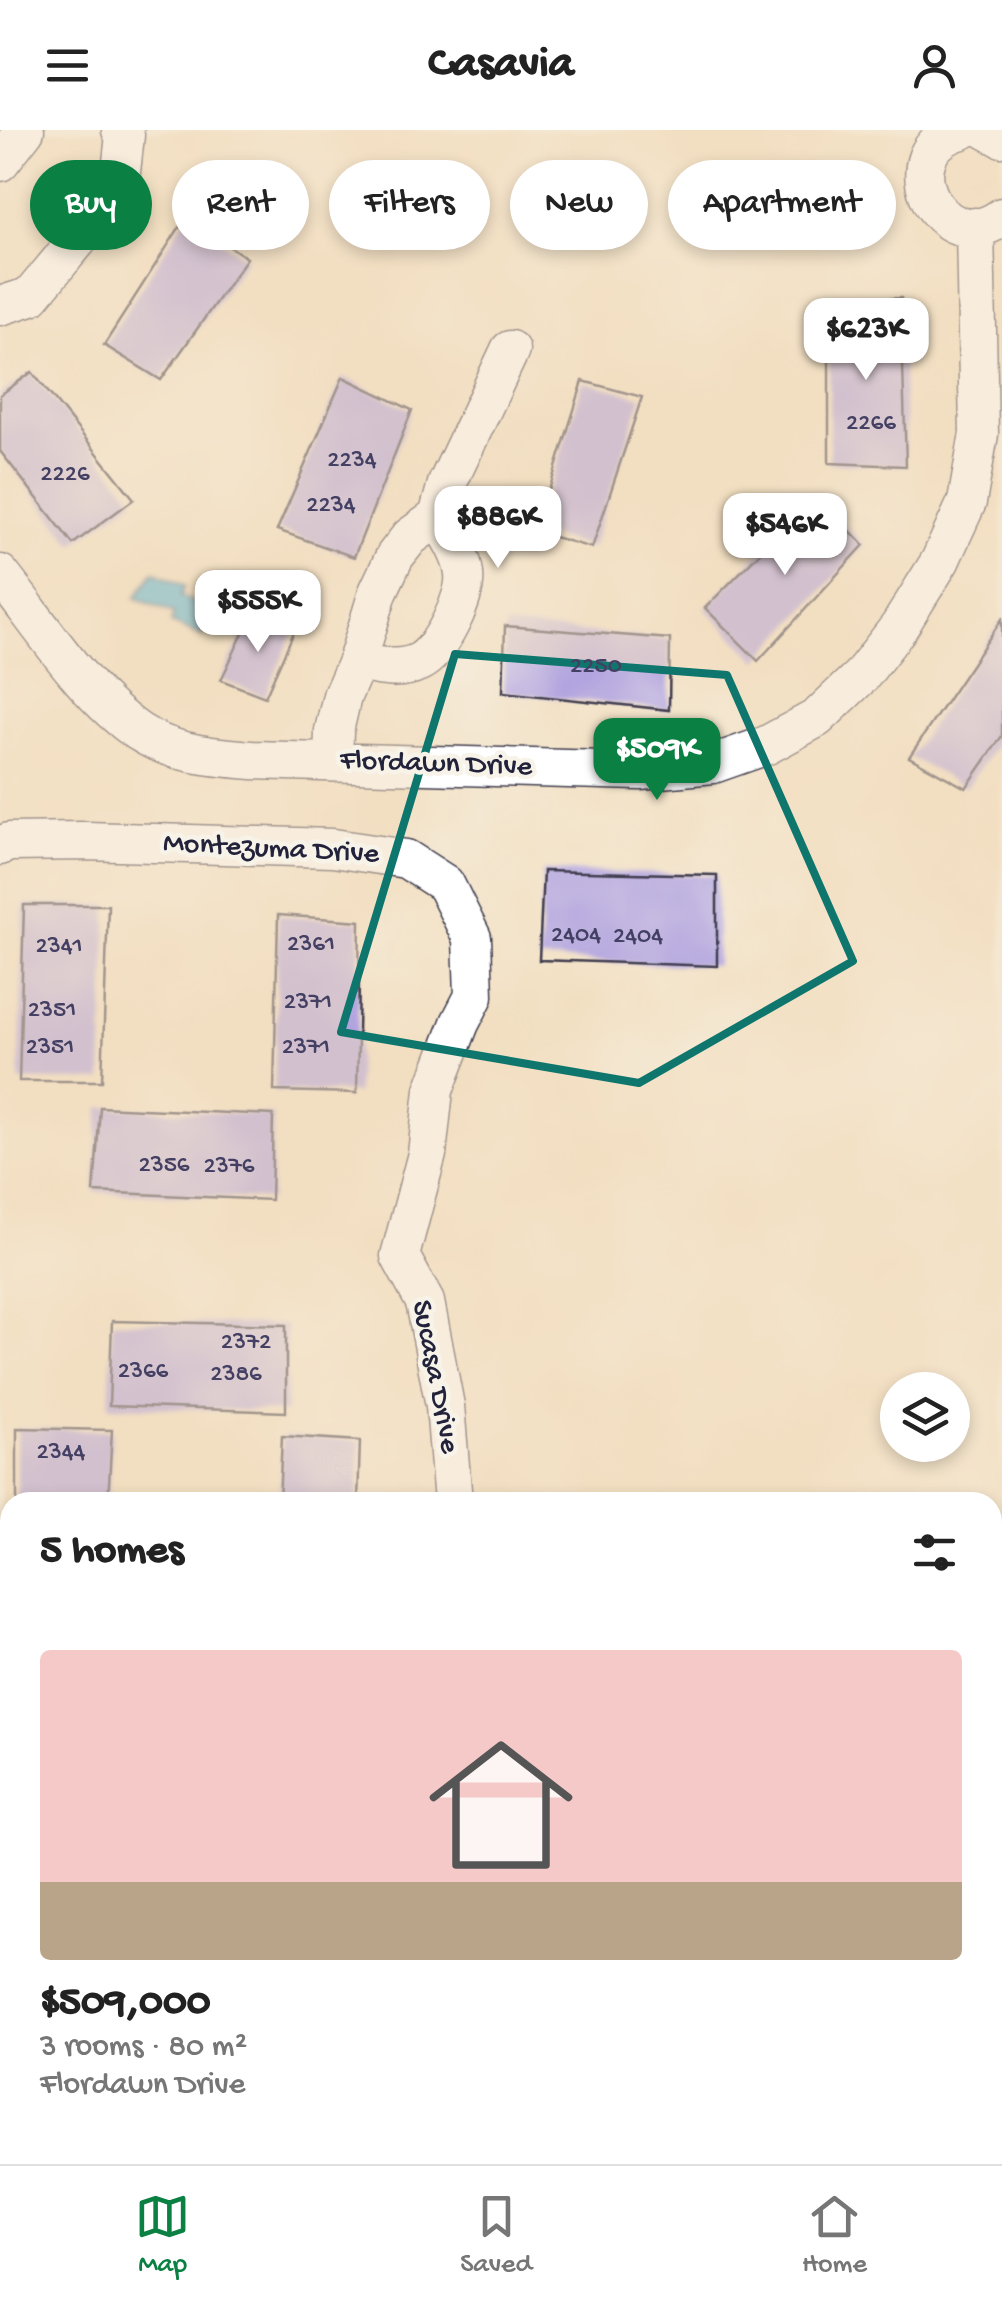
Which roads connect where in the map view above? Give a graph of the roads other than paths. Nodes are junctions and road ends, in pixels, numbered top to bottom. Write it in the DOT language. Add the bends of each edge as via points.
graph roads {
  1 [pos="25,130"];
  2 [pos="121,130"];
  3 [pos="962,130"];
  4 [pos="987,130"];
  5 [pos="1002,138"];
  6 [pos="0,162"];
  7 [pos="989,222"];
  8 [pos="0,306"];
  9 [pos="510,350"];
  10 [pos="438,517"];
  11 [pos="0,574"];
  12 [pos="357,662"];
  13 [pos="333,762"];
  14 [pos="0,846"];
  15 [pos="400,1256"];
  16 [pos="451,1492"];
  1 -- 6 [label="street"];
  2 -- 8 [label="street" via="120,181 96,218 31,296"];
  3 -- 7 [label="street, Flordawn Drive" via="936,144 926,161 928,199 956,225"];
  4 -- 5 [label="street"];
  7 -- 13 [label="street, Flordawn Drive" via="979,434 967,502 899,627 818,718 713,764 640,770"];
  9 -- 10 [label="street"];
  10 -- 12 [label="street" via="395,556"];
  10 -- 12 [label="street" via="465,576 444,636 422,662 395,668"];
  11 -- 13 [label="street, Flordawn Drive" via="110,709 141,734 206,756"];
  12 -- 13 [label="street" via="342,696"];
  14 -- 15 [label="street, Montezuma Drive" via="84,841 333,848 406,859 445,884 472,938 474,996 434,1090 428,1154"];
  15 -- 16 [label="street, Sucasa Drive" via="425,1302 445,1406"];
}
